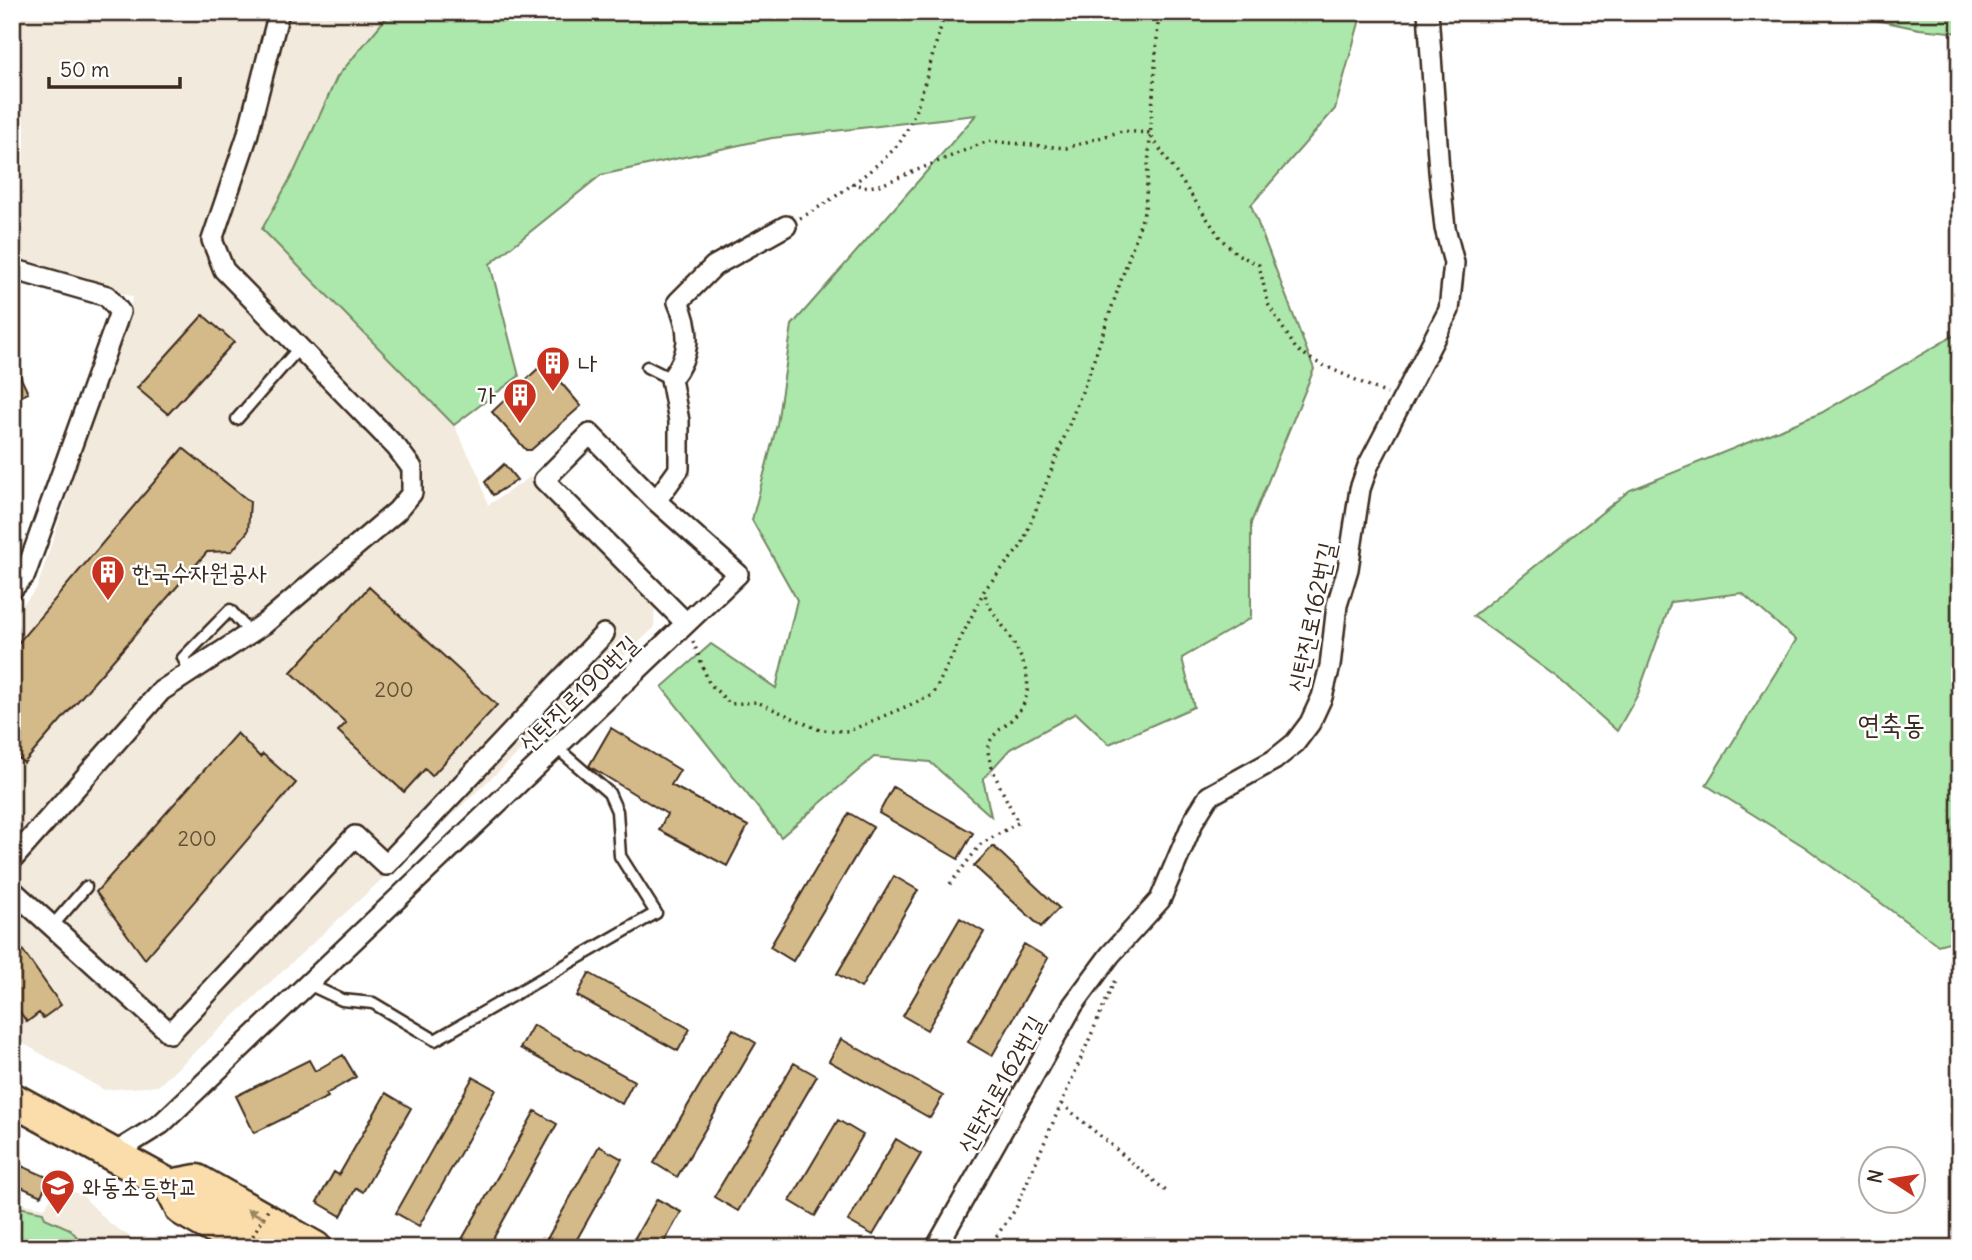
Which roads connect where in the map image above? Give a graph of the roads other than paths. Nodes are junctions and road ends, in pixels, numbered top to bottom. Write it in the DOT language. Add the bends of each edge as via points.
graph roads {
  1 [pos="279,12"];
  2 [pos="1428,12"];
  3 [pos="786,226"];
  4 [pos="12,269"];
  5 [pos="299,348"];
  6 [pos="648,367"];
  7 [pos="671,379"];
  8 [pos="237,419"];
  9 [pos="656,501"];
  10 [pos="12,589"];
  11 [pos="686,623"];
  12 [pos="250,633"];
  13 [pos="604,634"];
  14 [pos="190,671"];
  15 [pos="557,748"];
  16 [pos="12,860"];
  17 [pos="86,887"];
  18 [pos="12,890"];
  19 [pos="53,925"];
  20 [pos="308,984"];
  21 [pos="12,1099"];
  22 [pos="113,1154"];
  23 [pos="170,1186"];
  24 [pos="248,1248"];
  25 [pos="315,1248"];
  26 [pos="936,1248"];
  1 -- 5 [label="street" via="247,137 212,240 224,270"];
  2 -- 26 [label="street, 신탄진로162번길" via="1439,171 1454,263 1449,310 1360,489 1322,697 1295,743 1209,796 1160,900 1073,1005"];
  3 -- 7 [label="street" via="714,265 678,302 689,337 684,363"];
  4 -- 10 [label="street" via="107,296 120,312 25,575"];
  5 -- 8 [label="lane"];
  5 -- 12 [label="street" via="397,448 412,468 412,493 397,511"];
  6 -- 7 [label="lane"];
  7 -- 9 [label="street" via="679,421 679,469"];
  9 -- 11 [label="street, 신탄진로190번길" via="738,574"];
  9 -- 11 [label="street" via="590,434 544,480"];
  11 -- 15 [label="street, 신탄진로190번길"];
  12 -- 14 [label="street"];
  12 -- 14 [label="lane" via="230,610 183,659"];
  13 -- 19 [label="street" via="386,865 355,836 170,1033"];
  14 -- 16 [label="street" via="161,691"];
  15 -- 20 [label="street, 신탄진로190번길"];
  15 -- 20 [label="lane" via="610,793 617,811 620,856 656,913 435,1040 373,1003 342,1000"];
  17 -- 19 [label="lane"];
  18 -- 19 [label="street"];
  20 -- 22 [label="street, 신탄진로190번길" via="161,1124"];
  21 -- 22 [label="main road"];
  22 -- 23 [label="main road"];
  23 -- 24 [label="main road" via="182,1209"];
  25 -- 23 [label="main road, one-way" via="197,1181"];
}
